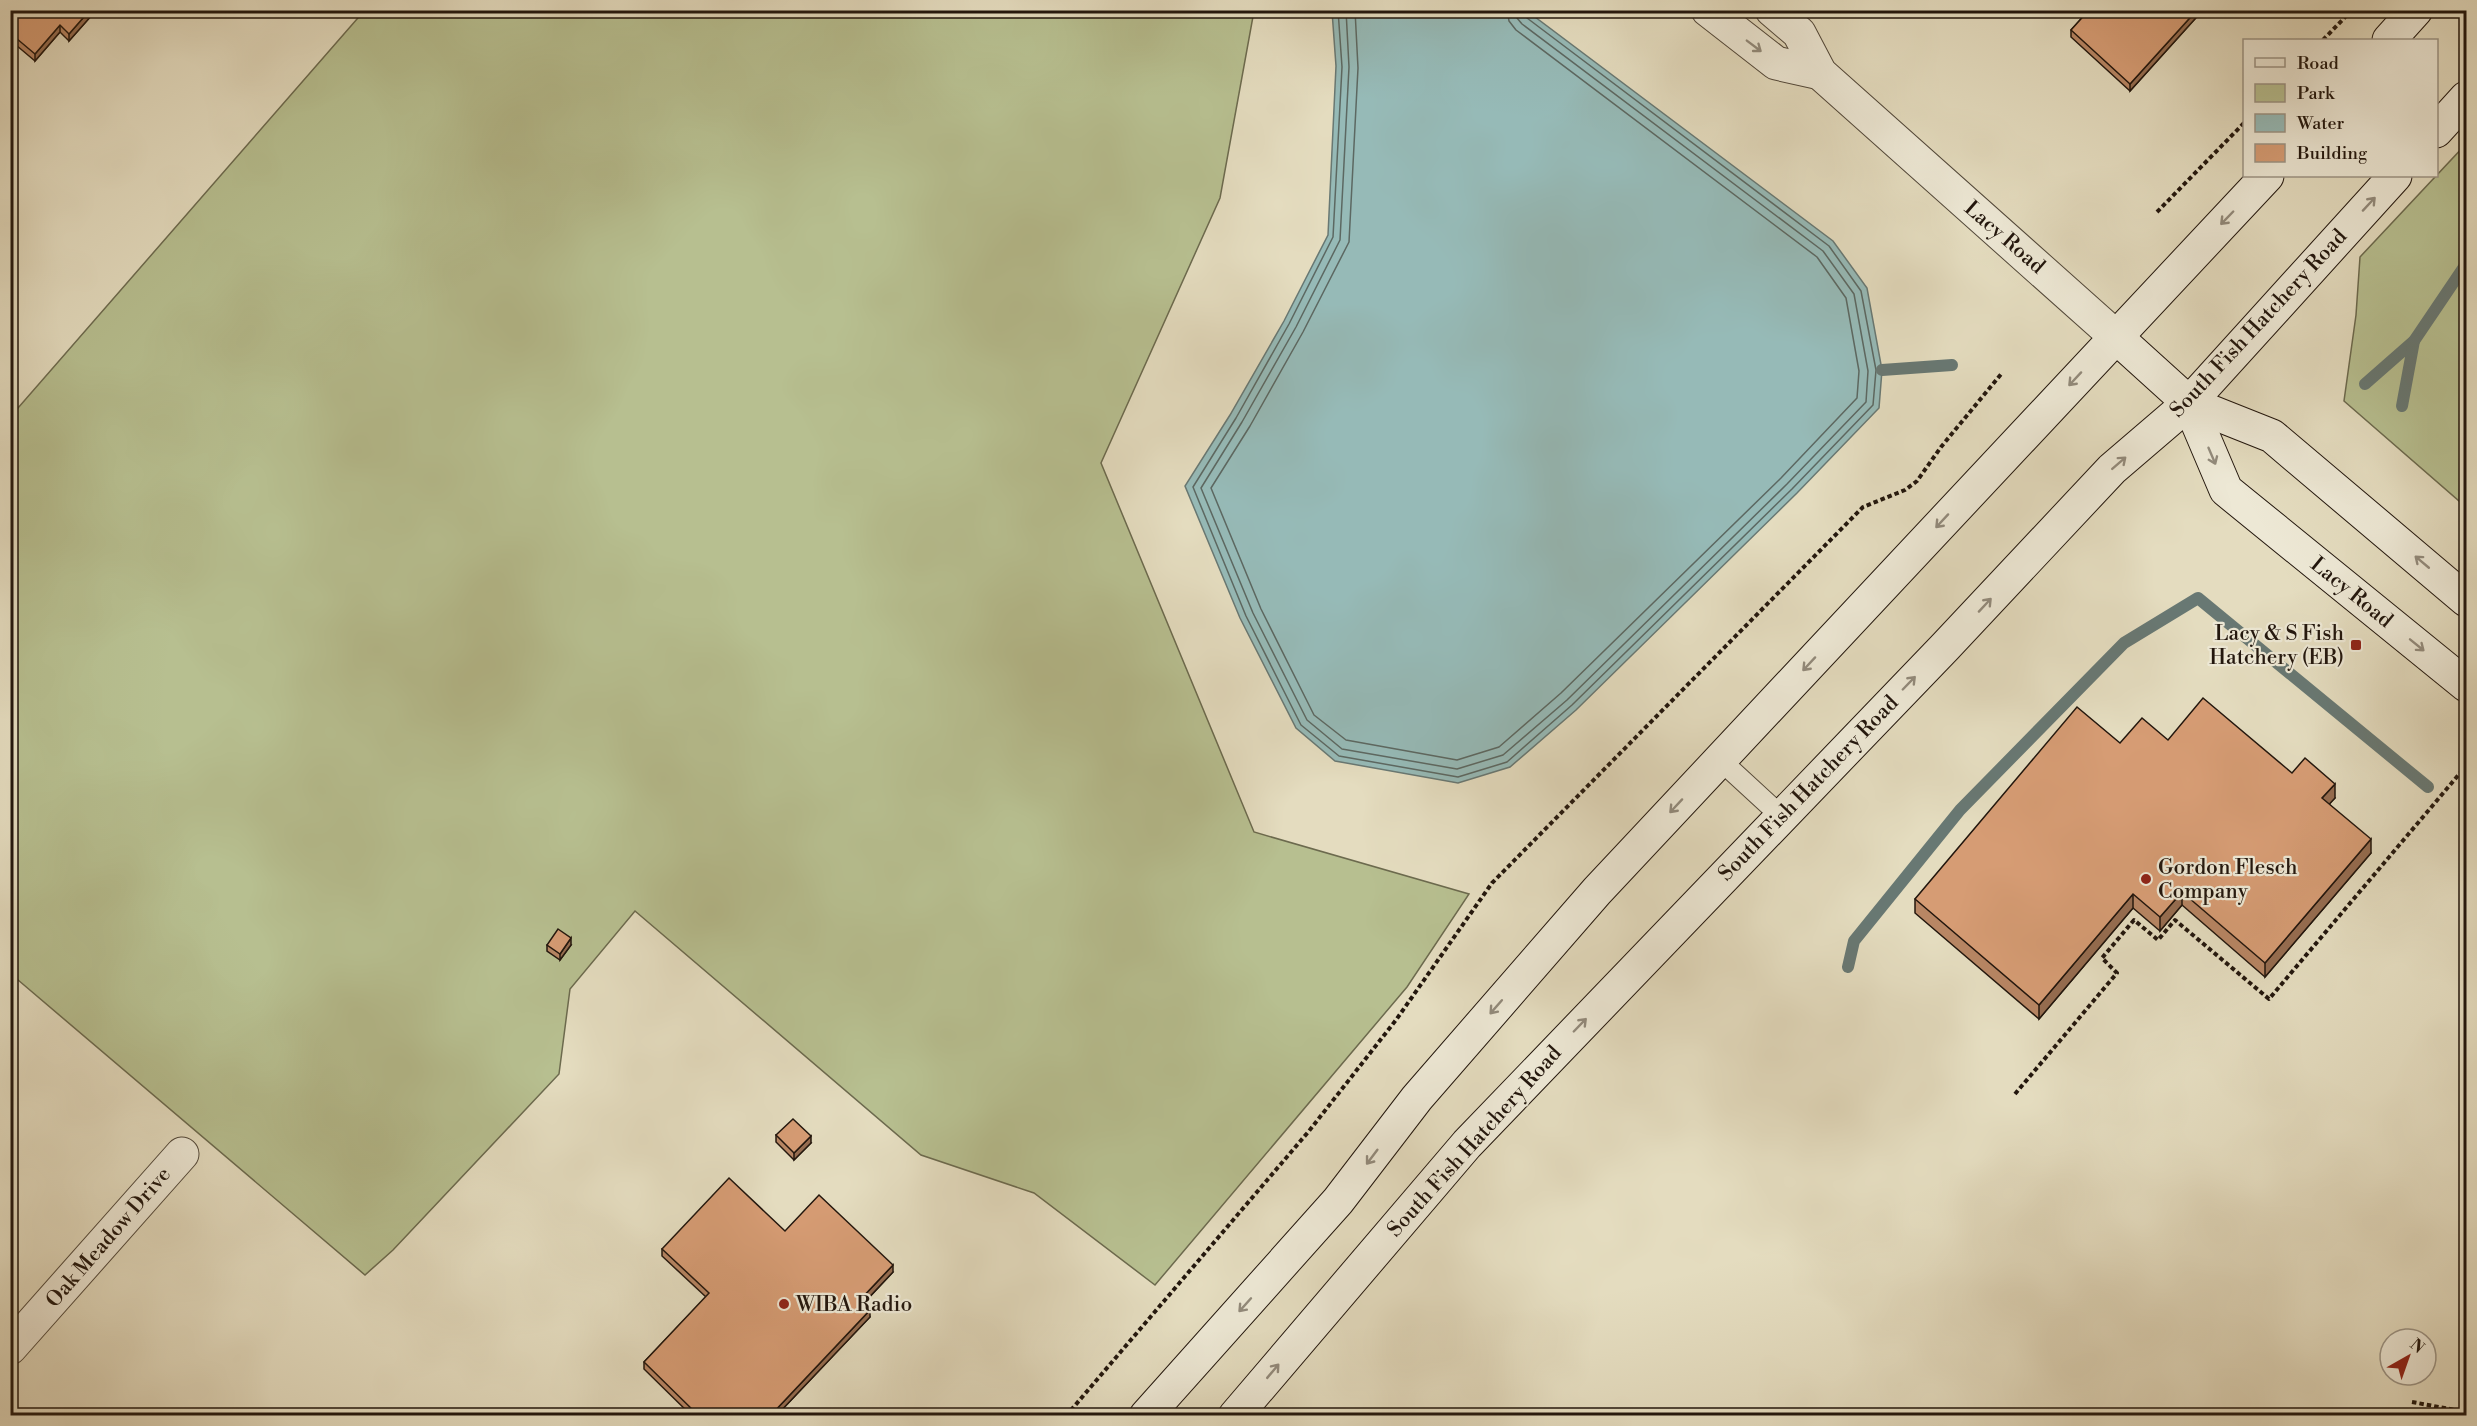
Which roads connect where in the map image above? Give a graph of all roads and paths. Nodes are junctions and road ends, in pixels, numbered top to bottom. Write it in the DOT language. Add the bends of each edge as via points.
graph roads {
  1 [pos="1708,10"];
  2 [pos="1772,10"];
  3 [pos="2352,10"];
  4 [pos="2416,10"];
  5 [pos="2324,39"];
  6 [pos="2390,39"];
  7 [pos="1820,73"];
  8 [pos="2466,98"];
  9 [pos="2243,124"];
  10 [pos="2438,129"];
  11 [pos="2266,177"];
  12 [pos="2394,177"];
  13 [pos="2157,212"];
  14 [pos="2115,336"];
  15 [pos="2002,373"];
  16 [pos="2189,403"];
  17 [pos="2466,600"];
  18 [pos="2466,685"];
  19 [pos="1719,759"];
  20 [pos="2461,772"];
  21 [pos="1781,816"];
  22 [pos="2014,1094"];
  23 [pos="182,1154"];
  24 [pos="10,1348"];
  25 [pos="2412,1402"];
  26 [pos="2466,1412"];
  27 [pos="1066,1416"];
  28 [pos="1146,1416"];
  29 [pos="1235,1416"];
  1 -- 7 [label="main road, Lacy Road, one-way" via="1776,63"];
  2 -- 7 [label="main road, Lacy Road" via="1799,33"];
  3 -- 5 [label="path"];
  4 -- 6 [label="main road"];
  7 -- 14 [label="main road, Lacy Road"];
  8 -- 10 [label="main road"];
  9 -- 13 [label="path"];
  11 -- 14 [label="main road, one-way"];
  16 -- 12 [label="main road, South Fish Hatchery Road, one-way"];
  14 -- 16 [label="main road, Lacy Road"];
  14 -- 19 [label="main road, one-way"];
  15 -- 27 [label="path" via="1917,481 1863,507 1492,883 1396,1020 1309,1131"];
  17 -- 16 [label="main road, Lacy Road, one-way" via="2272,436"];
  16 -- 18 [label="main road, Lacy Road, one-way" via="2226,490"];
  21 -- 16 [label="main road, South Fish Hatchery Road, one-way" via="2112,469"];
  19 -- 21 [label="lane"];
  19 -- 28 [label="main road, one-way" via="1589,900 1417,1098 1338,1201"];
  20 -- 22 [label="path" via="2269,999 2175,920 2158,940 2134,920 2102,958 2117,973"];
  29 -- 21 [label="main road, South Fish Hatchery Road, one-way" via="1467,1144"];
  23 -- 24 [label="main road, Oak Meadow Drive"];
  25 -- 26 [label="path"];
}
